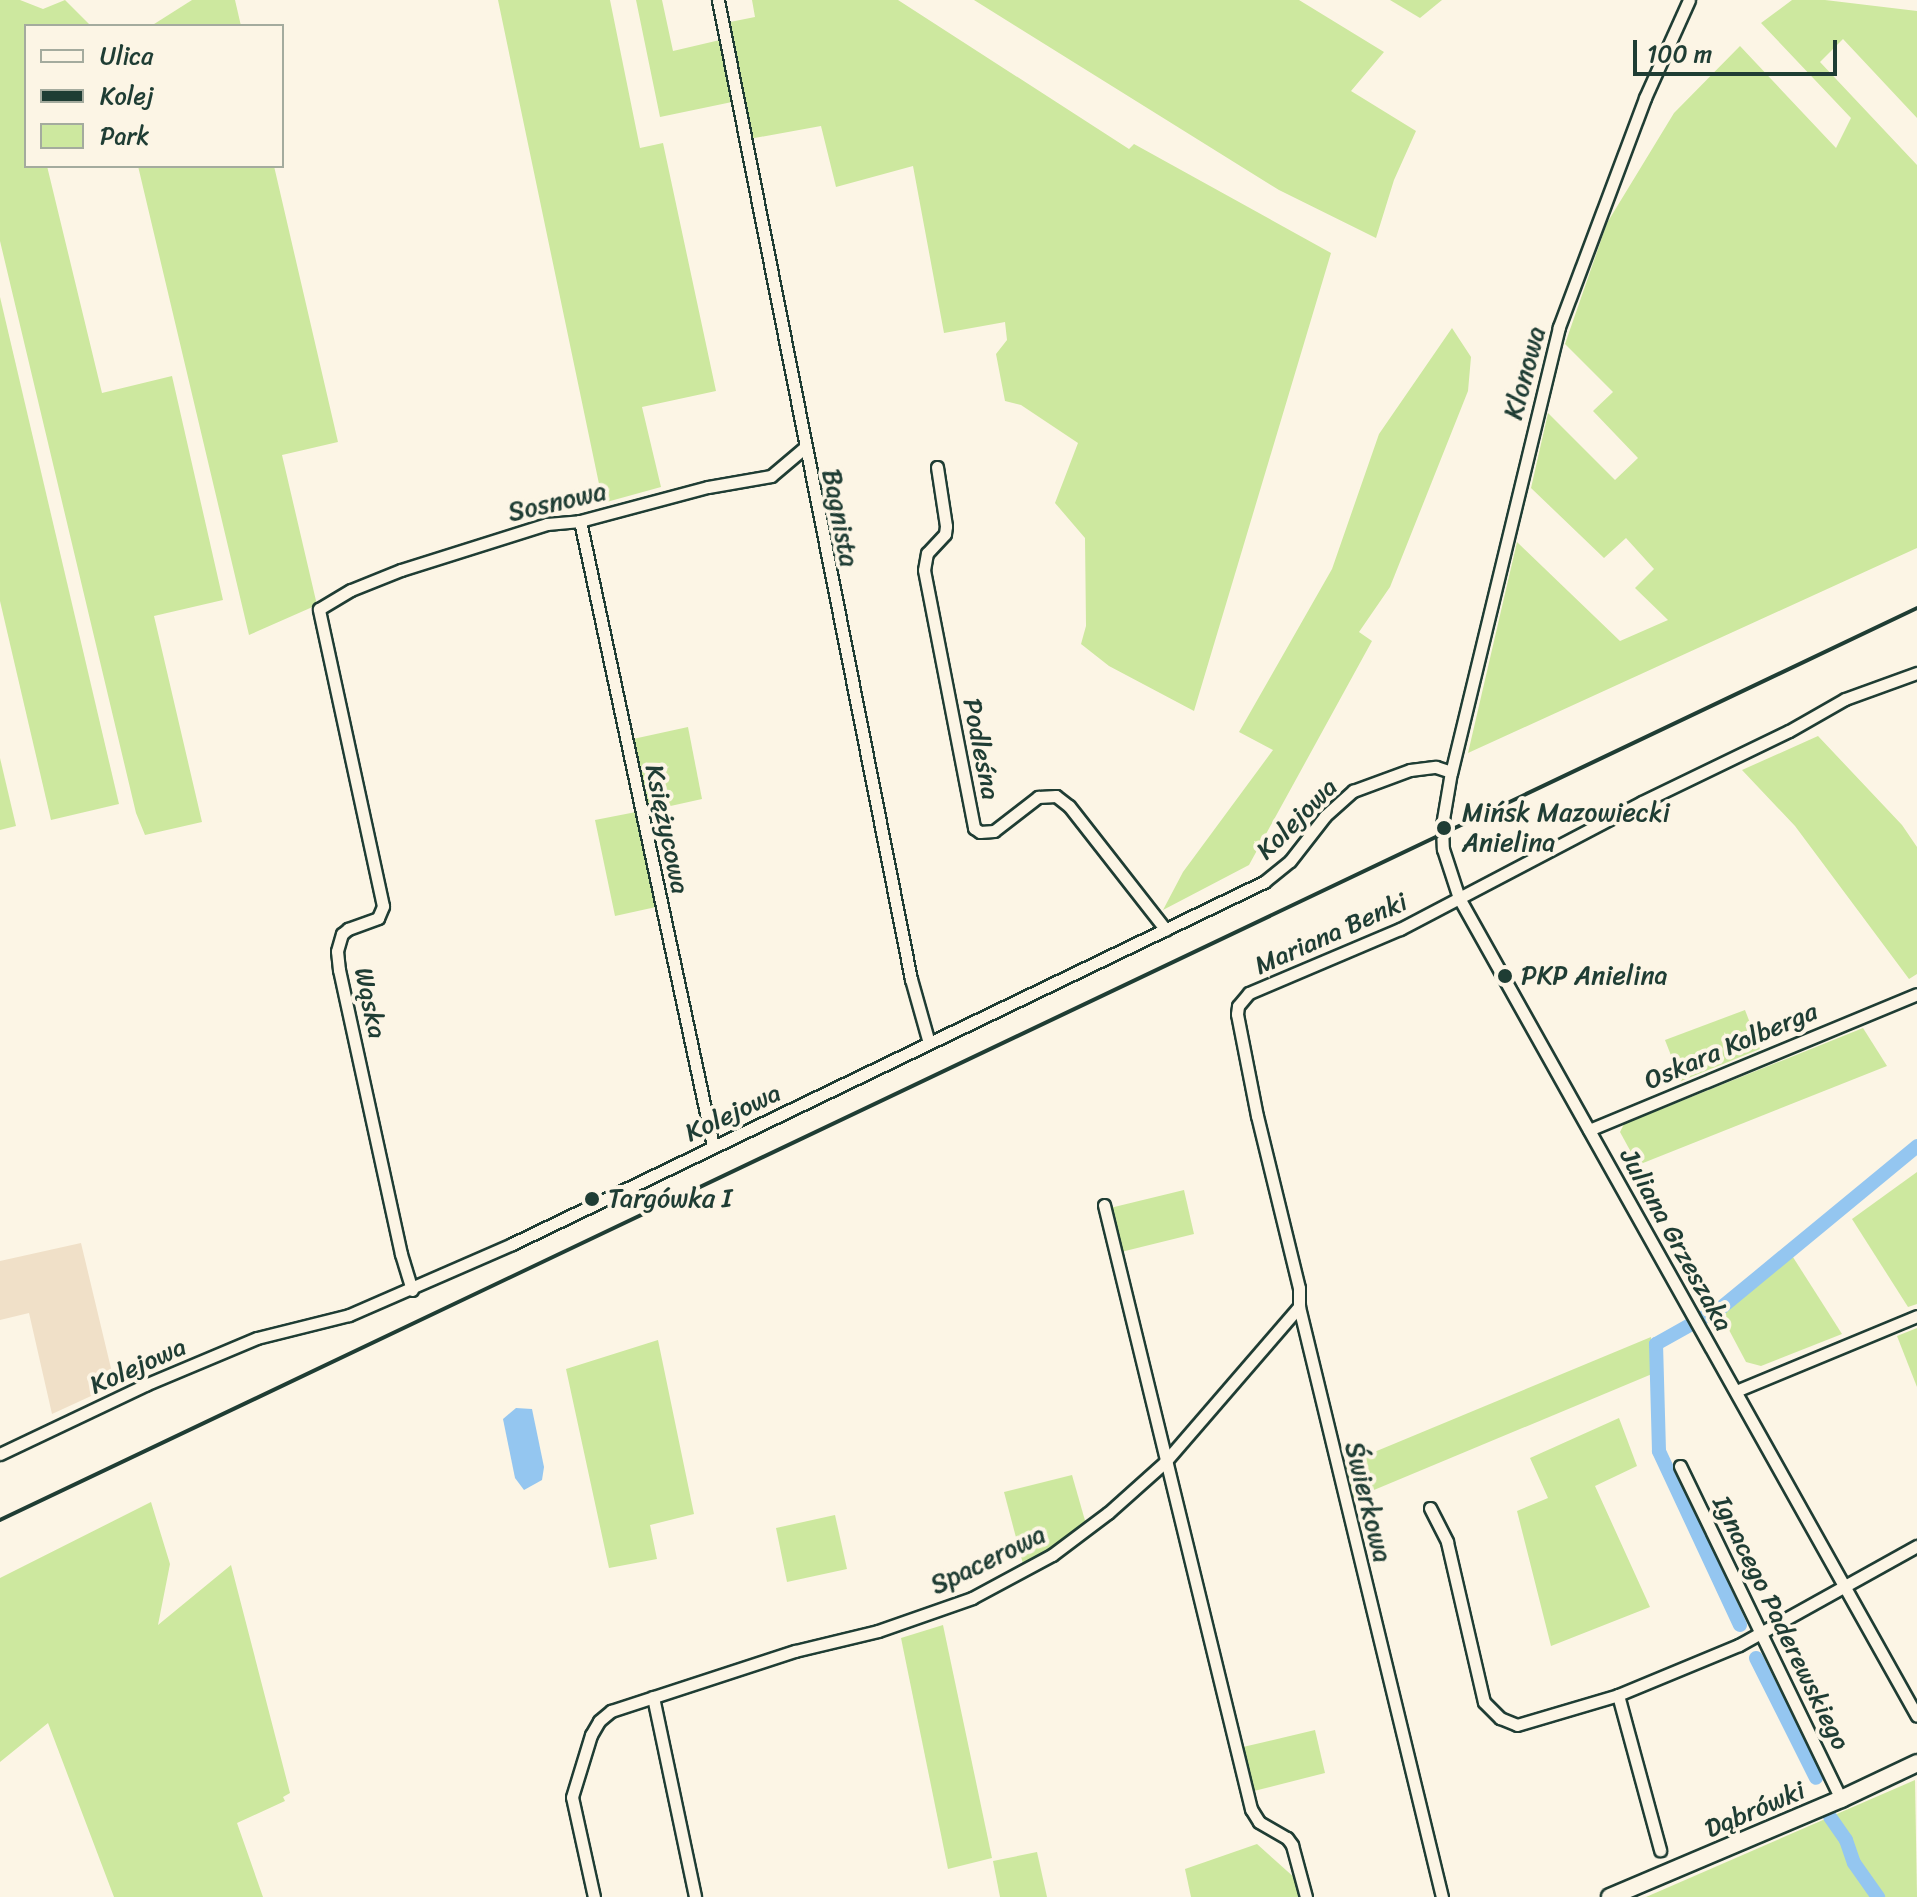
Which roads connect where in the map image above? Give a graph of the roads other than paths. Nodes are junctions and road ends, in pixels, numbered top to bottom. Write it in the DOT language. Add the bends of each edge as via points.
graph roads {
  1 [pos="718,0"];
  2 [pos="1689,0"];
  3 [pos="804,448"];
  4 [pos="937,467"];
  5 [pos="580,521"];
  6 [pos="319,609"];
  7 [pos="1917,673"];
  8 [pos="1451,772"];
  9 [pos="1459,898"];
  10 [pos="1166,930"];
  11 [pos="1917,994"];
  12 [pos="929,1043"];
  13 [pos="1257,1116"];
  14 [pos="1589,1130"];
  15 [pos="713,1146"];
  16 [pos="1104,1205"];
  17 [pos="412,1290"];
  18 [pos="1299,1307"];
  19 [pos="1917,1316"];
  20 [pos="1736,1391"];
  21 [pos="0,1454"];
  22 [pos="1165,1462"];
  23 [pos="1680,1466"];
  24 [pos="1430,1508"];
  25 [pos="1917,1546"];
  26 [pos="1845,1586"];
  27 [pos="1761,1634"];
  28 [pos="1618,1695"];
  29 [pos="653,1697"];
  30 [pos="1917,1716"];
  31 [pos="1917,1763"];
  32 [pos="1841,1799"];
  33 [pos="1660,1850"];
  34 [pos="594,1897"];
  35 [pos="695,1897"];
  36 [pos="1306,1897"];
  37 [pos="1442,1897"];
  38 [pos="1610,1897"];
  1 -- 3 [label="street, Bagnista"];
  2 -- 8 [label="street, Klonowa" via="1645,98 1559,327"];
  3 -- 5 [label="street, Sosnowa" via="771,476"];
  3 -- 12 [label="street, Bagnista" via="911,979"];
  4 -- 10 [label="street, Podleśna" via="945,534 927,553 924,570 974,828 994,831 1048,794 1069,806"];
  5 -- 6 [label="street, Sosnowa" via="547,524 401,570"];
  5 -- 15 [label="street, Księżycowa"];
  6 -- 17 [label="street, Wąska" via="383,906 378,918 342,934 339,970"];
  7 -- 9 [label="street, Mariana Benki" via="1845,699"];
  8 -- 9 [label="street, Juliana Grzeszaka" via="1441,830 1446,866"];
  8 -- 10 [label="street, Kolejowa" via="1436,767 1410,770 1353,791 1278,872"];
  9 -- 13 [label="street, Mariana Benki" via="1242,998 1237,1014"];
  9 -- 14 [label="street, Juliana Grzeszaka"];
  10 -- 12 [label="street, Kolejowa"];
  11 -- 14 [label="street, Oskara Kolberga"];
  12 -- 15 [label="street, Kolejowa"];
  13 -- 18 [label="street, Świerkowa" via="1299,1288"];
  14 -- 20 [label="street, Juliana Grzeszaka"];
  15 -- 17 [label="street, Kolejowa"];
  16 -- 22 [label="street"];
  17 -- 21 [label="street, Kolejowa" via="349,1315 257,1338"];
  18 -- 22 [label="street, Spacerowa"];
  18 -- 37 [label="street, Świerkowa"];
  19 -- 20 [label="street"];
  20 -- 26 [label="street, Juliana Grzeszaka"];
  22 -- 29 [label="street, Spacerowa" via="1080,1536 972,1598"];
  22 -- 36 [label="street" via="1251,1809 1259,1822 1292,1845"];
  23 -- 27 [label="street, Ignacego Paderewskiego"];
  24 -- 28 [label="street" via="1447,1542 1488,1710 1517,1725"];
  25 -- 26 [label="street"];
  26 -- 27 [label="street"];
  26 -- 30 [label="street, Juliana Grzeszaka"];
  27 -- 28 [label="street"];
  27 -- 32 [label="street, Ignacego Paderewskiego"];
  28 -- 33 [label="street"];
  29 -- 34 [label="street, Spacerowa" via="611,1711 591,1735 572,1797"];
  29 -- 35 [label="street"];
  31 -- 32 [label="street, Dąbrówki"];
  32 -- 38 [label="street, Dąbrówki"];
}
